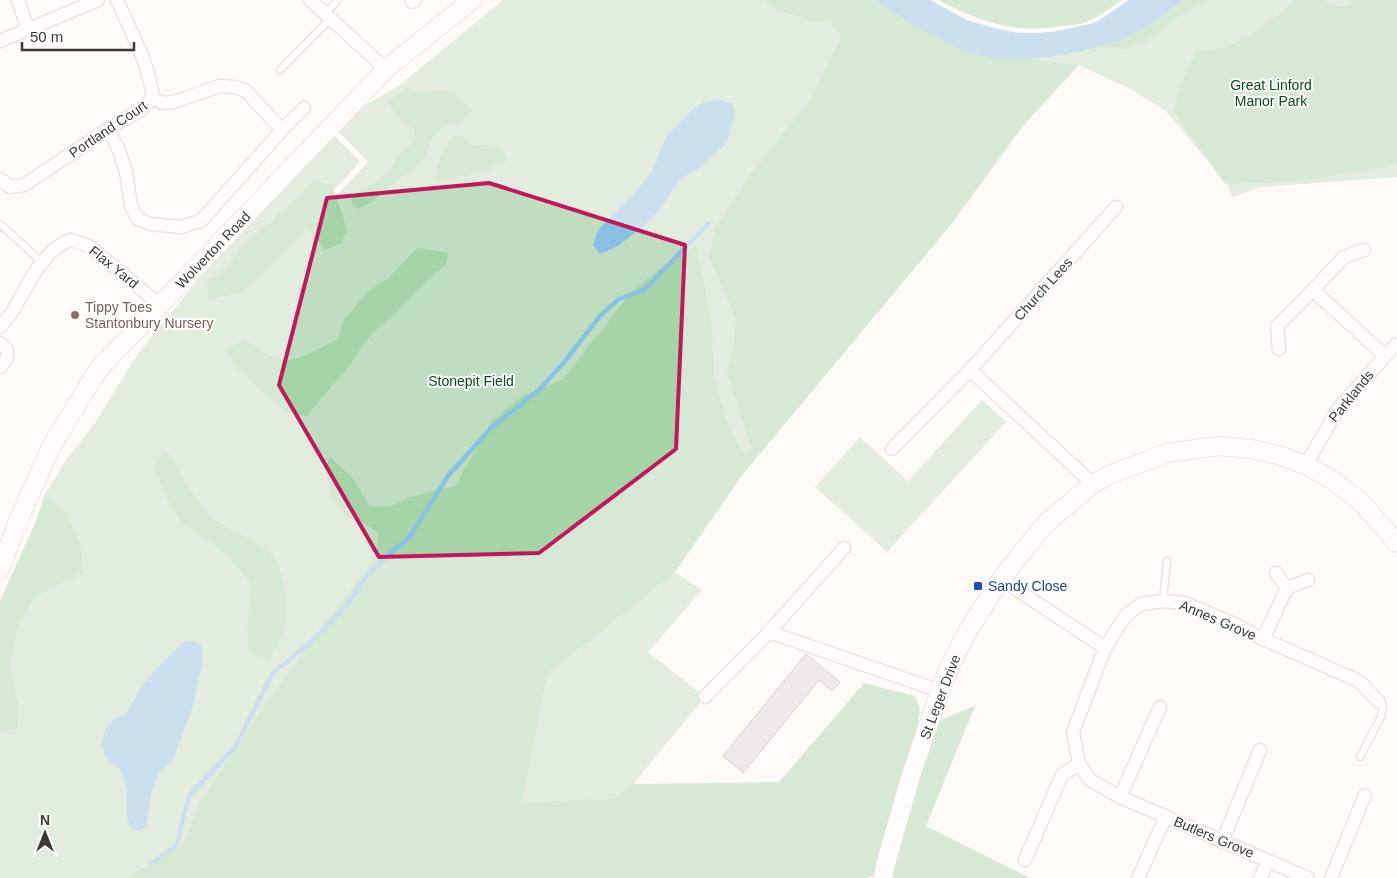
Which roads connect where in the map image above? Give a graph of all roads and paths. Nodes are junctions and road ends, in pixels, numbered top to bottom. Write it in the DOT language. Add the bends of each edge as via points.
graph roads {
  1 [pos="18,0"];
  2 [pos="98,0"];
  3 [pos="117,0"];
  4 [pos="310,0"];
  5 [pos="338,0"];
  6 [pos="472,0"];
  7 [pos="328,16"];
  8 [pos="28,29"];
  9 [pos="0,41"];
  10 [pos="386,69"];
  11 [pos="280,70"];
  12 [pos="153,98"];
  13 [pos="304,108"];
  14 [pos="330,127"];
  15 [pos="108,130"];
  16 [pos="282,130"];
  17 [pos="0,179"];
  18 [pos="337,191"];
  19 [pos="1116,207"];
  20 [pos="0,224"];
  21 [pos="1364,250"];
  22 [pos="43,263"];
  23 [pos="1313,290"];
  24 [pos="160,305"];
  25 [pos="0,327"];
  26 [pos="0,343"];
  27 [pos="1397,344"];
  28 [pos="1279,349"];
  29 [pos="1385,356"];
  30 [pos="0,367"];
  31 [pos="970,370"];
  32 [pos="892,449"];
  33 [pos="1306,465"];
  34 [pos="1093,484"];
  35 [pos="1397,543"];
  36 [pos="844,548"];
  37 [pos="1168,561"];
  38 [pos="0,570"];
  39 [pos="1276,573"];
  40 [pos="1001,579"];
  41 [pos="1308,580"];
  42 [pos="1287,588"];
  43 [pos="1162,600"];
  44 [pos="769,632"];
  45 [pos="1264,639"];
  46 [pos="1105,648"];
  47 [pos="940,691"];
  48 [pos="705,697"];
  49 [pos="1379,702"];
  50 [pos="1160,707"];
  51 [pos="1260,750"];
  52 [pos="1360,757"];
  53 [pos="1079,764"];
  54 [pos="1365,795"];
  55 [pos="1120,797"];
  56 [pos="1166,816"];
  57 [pos="1222,842"];
  58 [pos="1025,860"];
  59 [pos="1268,861"];
  60 [pos="884,872"];
  61 [pos="869,878"];
  62 [pos="1138,878"];
  63 [pos="1260,878"];
  64 [pos="1308,878"];
  65 [pos="1331,878"];
  1 -- 8 [label="street"];
  2 -- 8 [label="street"];
  3 -- 12 [label="street, Portland Court" via="146,65"];
  4 -- 7 [label="street"];
  5 -- 7 [label="lane"];
  6 -- 10 [label="street, Wolverton Road"];
  7 -- 10 [label="street"];
  7 -- 11 [label="lane"];
  8 -- 9 [label="street"];
  10 -- 14 [label="street, Wolverton Road"];
  12 -- 15 [label="street, Portland Court" via="141,110"];
  12 -- 16 [label="street" via="163,103 174,102 220,86 235,87 246,91"];
  13 -- 16 [label="street"];
  14 -- 18 [label="lane" via="364,162"];
  14 -- 24 [label="street, Wolverton Road"];
  15 -- 16 [label="street" via="119,150 132,206 138,218 151,224 180,227 201,221"];
  15 -- 17 [label="street, Portland Court" via="24,185 10,187"];
  19 -- 31 [label="street, Church Lees"];
  20 -- 22 [label="lane"];
  21 -- 23 [label="street" via="1344,257"];
  22 -- 24 [label="street, Flax Yard" via="65,242 84,243"];
  22 -- 25 [label="street, Flax Yard"];
  23 -- 28 [label="street" via="1277,326"];
  23 -- 29 [label="street"];
  24 -- 38 [label="street, Wolverton Road" via="98,370 52,445"];
  26 -- 30 [label="street" via="7,350 7,359"];
  27 -- 29 [label="street, Parklands"];
  29 -- 33 [label="street, Parklands" via="1338,408"];
  31 -- 32 [label="street, Church Lees"];
  31 -- 34 [label="street"];
  33 -- 34 [label="street, St Leger Drive" via="1251,449 1218,446 1167,453"];
  33 -- 35 [label="street, St Leger Drive" via="1360,501"];
  34 -- 40 [label="street, St Leger Drive" via="1044,526"];
  36 -- 44 [label="street"];
  37 -- 43 [label="lane"];
  39 -- 42 [label="street"];
  40 -- 46 [label="street"];
  40 -- 47 [label="street, St Leger Drive" via="951,663"];
  41 -- 42 [label="street"];
  42 -- 45 [label="street, Annes Grove"];
  43 -- 45 [label="street, Annes Grove" via="1185,603"];
  43 -- 46 [label="street, Annes Grove" via="1141,604 1126,615"];
  44 -- 47 [label="street"];
  44 -- 48 [label="street"];
  45 -- 49 [label="street, Annes Grove" via="1359,681"];
  46 -- 53 [label="street, Butlers Grove" via="1073,732"];
  47 -- 60 [label="street, St Leger Drive" via="911,775"];
  49 -- 52 [label="lane" via="1383,706 1381,717"];
  50 -- 55 [label="street"];
  51 -- 57 [label="street"];
  53 -- 55 [label="street, Butlers Grove" via="1090,780"];
  53 -- 58 [label="street" via="1062,775"];
  54 -- 65 [label="street"];
  55 -- 56 [label="street, Butlers Grove"];
  56 -- 57 [label="street, Butlers Grove"];
  56 -- 62 [label="street"];
  57 -- 59 [label="street, Butlers Grove"];
  59 -- 63 [label="street"];
  59 -- 64 [label="street, Butlers Grove"];
  60 -- 61 [label="street"];
}
